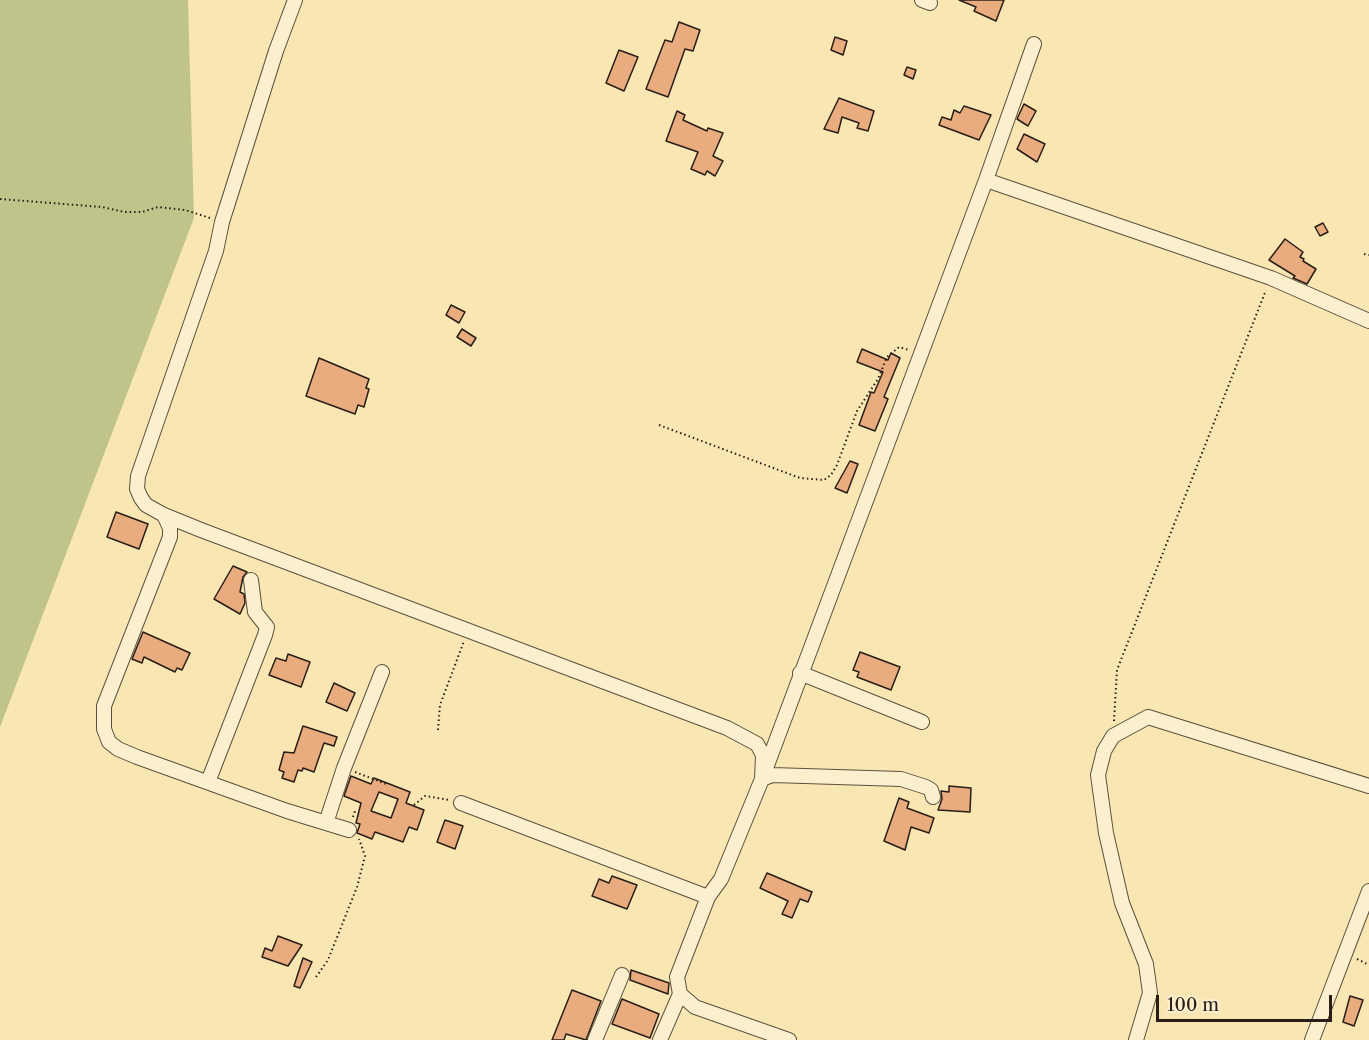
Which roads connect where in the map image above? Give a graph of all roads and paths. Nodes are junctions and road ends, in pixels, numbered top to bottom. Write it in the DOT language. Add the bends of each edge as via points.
graph roads {
  1 [pos="295,0"];
  2 [pos="1034,44"];
  3 [pos="986,180"];
  4 [pos="0,199"];
  5 [pos="222,222"];
  6 [pos="1364,254"];
  7 [pos="1369,255"];
  8 [pos="1271,278"];
  9 [pos="1369,321"];
  10 [pos="920,354"];
  11 [pos="659,425"];
  12 [pos="164,515"];
  13 [pos="251,580"];
  14 [pos="467,632"];
  15 [pos="382,672"];
  16 [pos="800,673"];
  17 [pos="922,722"];
  18 [pos="438,730"];
  19 [pos="1113,736"];
  20 [pos="344,768"];
  21 [pos="762,778"];
  22 [pos="208,782"];
  23 [pos="386,784"];
  24 [pos="1369,786"];
  25 [pos="933,797"];
  26 [pos="461,803"];
  27 [pos="414,805"];
  28 [pos="326,823"];
  29 [pos="349,830"];
  30 [pos="1369,891"];
  31 [pos="708,897"];
  32 [pos="622,975"];
  33 [pos="316,977"];
  34 [pos="680,994"];
  35 [pos="594,1040"];
  36 [pos="660,1040"];
  37 [pos="789,1040"];
  38 [pos="1136,1040"];
  39 [pos="1312,1040"];
  1 -- 5 [label="street"];
  2 -- 3 [label="street"];
  3 -- 8 [label="street"];
  3 -- 10 [label="street"];
  4 -- 5 [label="path" via="123,212 158,207 185,210"];
  5 -- 12 [label="street" via="216,251 138,476 141,498"];
  6 -- 7 [label="path"];
  8 -- 9 [label="street"];
  8 -- 19 [label="path" via="1117,670"];
  10 -- 11 [label="path" via="899,347 887,357 857,411 837,465 824,480 800,478"];
  10 -- 16 [label="street"];
  12 -- 14 [label="street"];
  12 -- 22 [label="street" via="171,528 170,537 107,695 104,729 118,749"];
  13 -- 22 [label="street" via="255,612 267,627"];
  14 -- 18 [label="path" via="443,694"];
  14 -- 21 [label="street" via="740,734 757,744 763,755"];
  15 -- 20 [label="street"];
  16 -- 17 [label="street"];
  16 -- 21 [label="street"];
  19 -- 24 [label="street" via="1148,717"];
  19 -- 38 [label="street" via="1098,775 1122,903 1146,964 1150,993"];
  20 -- 23 [label="path"];
  20 -- 28 [label="street"];
  21 -- 25 [label="street" via="772,775 901,779 926,787"];
  21 -- 31 [label="street" via="721,879"];
  22 -- 28 [label="street"];
  26 -- 27 [label="path" via="431,795"];
  26 -- 31 [label="street"];
  28 -- 29 [label="street"];
  29 -- 33 [label="path" via="359,838 365,856 328,960"];
  30 -- 39 [label="street"];
  31 -- 34 [label="street" via="677,976"];
  32 -- 35 [label="street"];
  34 -- 36 [label="street"];
  34 -- 37 [label="street" via="695,1007"];
}
